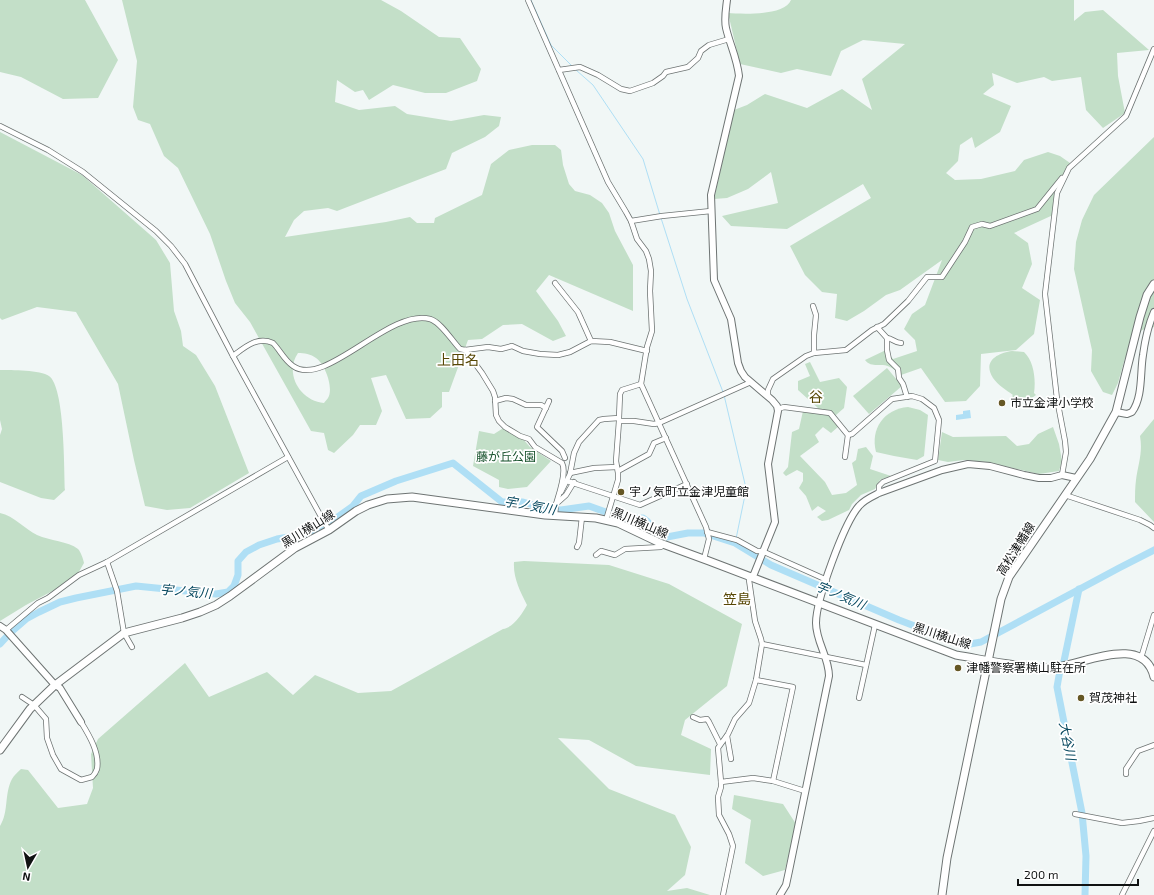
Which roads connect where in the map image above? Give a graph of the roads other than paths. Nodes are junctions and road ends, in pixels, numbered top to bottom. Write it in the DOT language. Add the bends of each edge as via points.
graph roads {
  1 [pos="528,0"];
  2 [pos="727,0"];
  3 [pos="729,39"];
  4 [pos="1154,49"];
  5 [pos="558,70"];
  6 [pos="0,126"];
  7 [pos="1066,174"];
  8 [pos="711,210"];
  9 [pos="631,221"];
  10 [pos="555,283"];
  11 [pos="1154,284"];
  12 [pos="813,306"];
  13 [pos="1154,312"];
  14 [pos="877,327"];
  15 [pos="887,338"];
  16 [pos="591,341"];
  17 [pos="901,343"];
  18 [pos="465,350"];
  19 [pos="647,351"];
  20 [pos="814,353"];
  21 [pos="233,356"];
  22 [pos="751,382"];
  23 [pos="641,384"];
  24 [pos="768,396"];
  25 [pos="907,397"];
  26 [pos="495,401"];
  27 [pos="549,401"];
  28 [pos="546,408"];
  29 [pos="778,408"];
  30 [pos="1116,412"];
  31 [pos="659,423"];
  32 [pos="848,435"];
  33 [pos="666,438"];
  34 [pos="288,457"];
  35 [pos="845,457"];
  36 [pos="565,458"];
  37 [pos="573,458"];
  38 [pos="562,463"];
  39 [pos="618,469"];
  40 [pos="570,473"];
  41 [pos="1062,475"];
  42 [pos="1076,478"];
  43 [pos="567,481"];
  44 [pos="574,482"];
  45 [pos="687,484"];
  46 [pos="879,493"];
  47 [pos="1065,495"];
  48 [pos="613,496"];
  49 [pos="556,508"];
  50 [pos="607,516"];
  51 [pos="582,517"];
  52 [pos="1154,528"];
  53 [pos="329,529"];
  54 [pos="708,532"];
  55 [pos="663,545"];
  56 [pos="577,547"];
  57 [pos="762,553"];
  58 [pos="596,555"];
  59 [pos="704,559"];
  60 [pos="107,562"];
  61 [pos="751,577"];
  62 [pos="828,577"];
  63 [pos="820,603"];
  64 [pos="1154,615"];
  65 [pos="876,625"];
  66 [pos="0,626"];
  67 [pos="6,630"];
  68 [pos="124,633"];
  69 [pos="762,644"];
  70 [pos="132,647"];
  71 [pos="826,657"];
  72 [pos="1141,658"];
  73 [pos="988,661"];
  74 [pos="866,665"];
  75 [pos="1153,669"];
  76 [pos="1154,677"];
  77 [pos="756,680"];
  78 [pos="55,685"];
  79 [pos="22,697"];
  80 [pos="859,698"];
  81 [pos="34,705"];
  82 [pos="693,717"];
  83 [pos="81,722"];
  84 [pos="727,736"];
  85 [pos="720,744"];
  86 [pos="1154,745"];
  87 [pos="0,750"];
  88 [pos="731,759"];
  89 [pos="1126,774"];
  90 [pos="773,781"];
  91 [pos="721,782"];
  92 [pos="805,791"];
  93 [pos="1076,814"];
  94 [pos="1154,818"];
  95 [pos="1154,831"];
  96 [pos="723,895"];
  97 [pos="780,895"];
  98 [pos="942,895"];
  99 [pos="1122,895"];
  1 -- 5 [label="street"];
  2 -- 3 [label="street" via="725,15"];
  3 -- 5 [label="street" via="709,45 688,67 666,72 653,83 630,91 621,89 580,67"];
  3 -- 8 [label="street" via="738,64 739,76 711,195"];
  4 -- 7 [label="street" via="1126,116 1069,168"];
  5 -- 9 [label="street" via="608,182"];
  6 -- 21 [label="street" via="48,150 83,172 156,231 185,264"];
  7 -- 14 [label="street" via="1037,209 990,226 982,224 972,227 942,277 927,277 908,301 884,324"];
  7 -- 41 [label="street" via="1057,193 1045,294 1057,399 1066,441"];
  8 -- 9 [label="street"];
  8 -- 22 [label="street" via="714,280 732,319 739,367"];
  9 -- 19 [label="street" via="637,239 646,251 651,271 652,331"];
  10 -- 16 [label="street" via="578,312"];
  11 -- 30 [label="main road, 高松津幡線" via="1147,295 1140,317"];
  12 -- 20 [label="street" via="816,315"];
  13 -- 30 [label="street" via="1145,341 1138,401 1132,412"];
  14 -- 15 [label="street"];
  14 -- 20 [label="street" via="846,350"];
  15 -- 17 [label="street"];
  15 -- 25 [label="street" via="889,360 898,369"];
  16 -- 18 [label="street" via="558,355 529,352 512,346 501,349 488,347"];
  16 -- 19 [label="street" via="610,342"];
  18 -- 21 [label="street" via="460,349 439,324 431,319 420,318 387,329 340,358 317,368 306,370 293,366 273,343 263,341 250,344"];
  18 -- 26 [label="street" via="493,391"];
  19 -- 23 [label="street"];
  20 -- 24 [label="street" via="773,379"];
  21 -- 34 [label="street"];
  22 -- 24 [label="street"];
  22 -- 31 [label="street"];
  23 -- 31 [label="street"];
  23 -- 37 [label="street" via="622,390 619,418 599,420 579,442"];
  24 -- 29 [label="street"];
  25 -- 32 [label="street" via="892,399"];
  25 -- 46 [label="street" via="922,399 937,412 939,420 936,460 883,482 879,486"];
  26 -- 28 [label="street" via="506,398"];
  26 -- 38 [label="street" via="498,421 504,427 529,439 535,447"];
  27 -- 28 [label="street"];
  28 -- 36 [label="street" via="537,427 562,451"];
  29 -- 32 [label="street" via="830,412"];
  29 -- 57 [label="street" via="768,464 775,522"];
  30 -- 42 [label="main road, 高松津幡線" via="1090,459"];
  31 -- 33 [label="street"];
  31 -- 39 [label="street" via="618,421"];
  32 -- 35 [label="street"];
  33 -- 39 [label="street" via="654,443 649,454"];
  33 -- 45 [label="street"];
  34 -- 53 [label="street"];
  34 -- 60 [label="street"];
  36 -- 37 [label="street"];
  36 -- 38 [label="street"];
  37 -- 40 [label="street"];
  38 -- 49 [label="street" via="564,466"];
  39 -- 40 [label="street" via="594,468"];
  39 -- 48 [label="street" via="618,480"];
  40 -- 43 [label="street"];
  41 -- 42 [label="street"];
  41 -- 46 [label="street" via="1039,478 984,464 968,464 942,470"];
  42 -- 47 [label="main road, 高松津幡線"];
  43 -- 44 [label="street"];
  43 -- 49 [label="street"];
  44 -- 48 [label="street"];
  44 -- 49 [label="street"];
  45 -- 48 [label="street" via="640,505"];
  45 -- 54 [label="street"];
  46 -- 62 [label="street" via="853,513"];
  47 -- 52 [label="street" via="1111,509"];
  47 -- 73 [label="main road, 高松津幡線" via="1009,577 994,626"];
  48 -- 50 [label="street"];
  49 -- 51 [label="main road, 黒川横山線"];
  49 -- 53 [label="main road, 黒川横山線" via="412,498 387,499 356,511"];
  50 -- 51 [label="main road, 黒川横山線"];
  50 -- 55 [label="main road, 黒川横山線"];
  51 -- 56 [label="street"];
  53 -- 68 [label="main road, 黒川横山線" via="295,548 216,605 188,616"];
  54 -- 57 [label="street" via="736,540"];
  54 -- 59 [label="street" via="709,539"];
  55 -- 58 [label="street" via="626,549 615,555 601,551"];
  55 -- 59 [label="main road, 黒川横山線"];
  57 -- 61 [label="street"];
  57 -- 62 [label="street"];
  59 -- 61 [label="main road, 黒川横山線"];
  60 -- 67 [label="street" via="79,575 38,603"];
  60 -- 68 [label="street" via="117,589"];
  61 -- 63 [label="main road, 黒川横山線"];
  61 -- 69 [label="street" via="749,580 755,620"];
  62 -- 63 [label="street"];
  63 -- 65 [label="main road, 黒川横山線"];
  63 -- 71 [label="street" via="816,623"];
  64 -- 72 [label="street"];
  65 -- 73 [label="main road, 黒川横山線" via="956,655"];
  65 -- 74 [label="street"];
  66 -- 67 [label="street"];
  67 -- 78 [label="street"];
  68 -- 70 [label="street"];
  68 -- 78 [label="main road, 黒川横山線"];
  69 -- 71 [label="street"];
  69 -- 77 [label="street"];
  71 -- 74 [label="street"];
  71 -- 92 [label="street" via="829,668 828,686"];
  72 -- 73 [label="main road, 黒川横山線" via="1109,654 1050,668"];
  72 -- 75 [label="main road"];
  73 -- 98 [label="main road, 高松津幡線" via="947,858"];
  74 -- 80 [label="street"];
  75 -- 76 [label="main road"];
  77 -- 84 [label="street" via="749,703 735,719"];
  77 -- 90 [label="street" via="793,687"];
  78 -- 81 [label="main road, 黒川横山線"];
  78 -- 83 [label="street" via="60,688"];
  79 -- 81 [label="street"];
  81 -- 83 [label="street" via="46,719 47,738 61,769 81,780 92,777 97,769 92,741"];
  81 -- 87 [label="main road, 黒川横山線"];
  82 -- 85 [label="street" via="707,719"];
  84 -- 85 [label="street"];
  84 -- 88 [label="street"];
  85 -- 91 [label="street" via="718,748"];
  86 -- 89 [label="street" via="1138,751 1126,769"];
  90 -- 91 [label="street" via="753,778"];
  90 -- 92 [label="street"];
  91 -- 96 [label="street" via="718,797 719,815 733,846"];
  92 -- 97 [label="street" via="786,885"];
  93 -- 94 [label="street" via="1122,822 1139,822"];
  95 -- 99 [label="street"];
}
